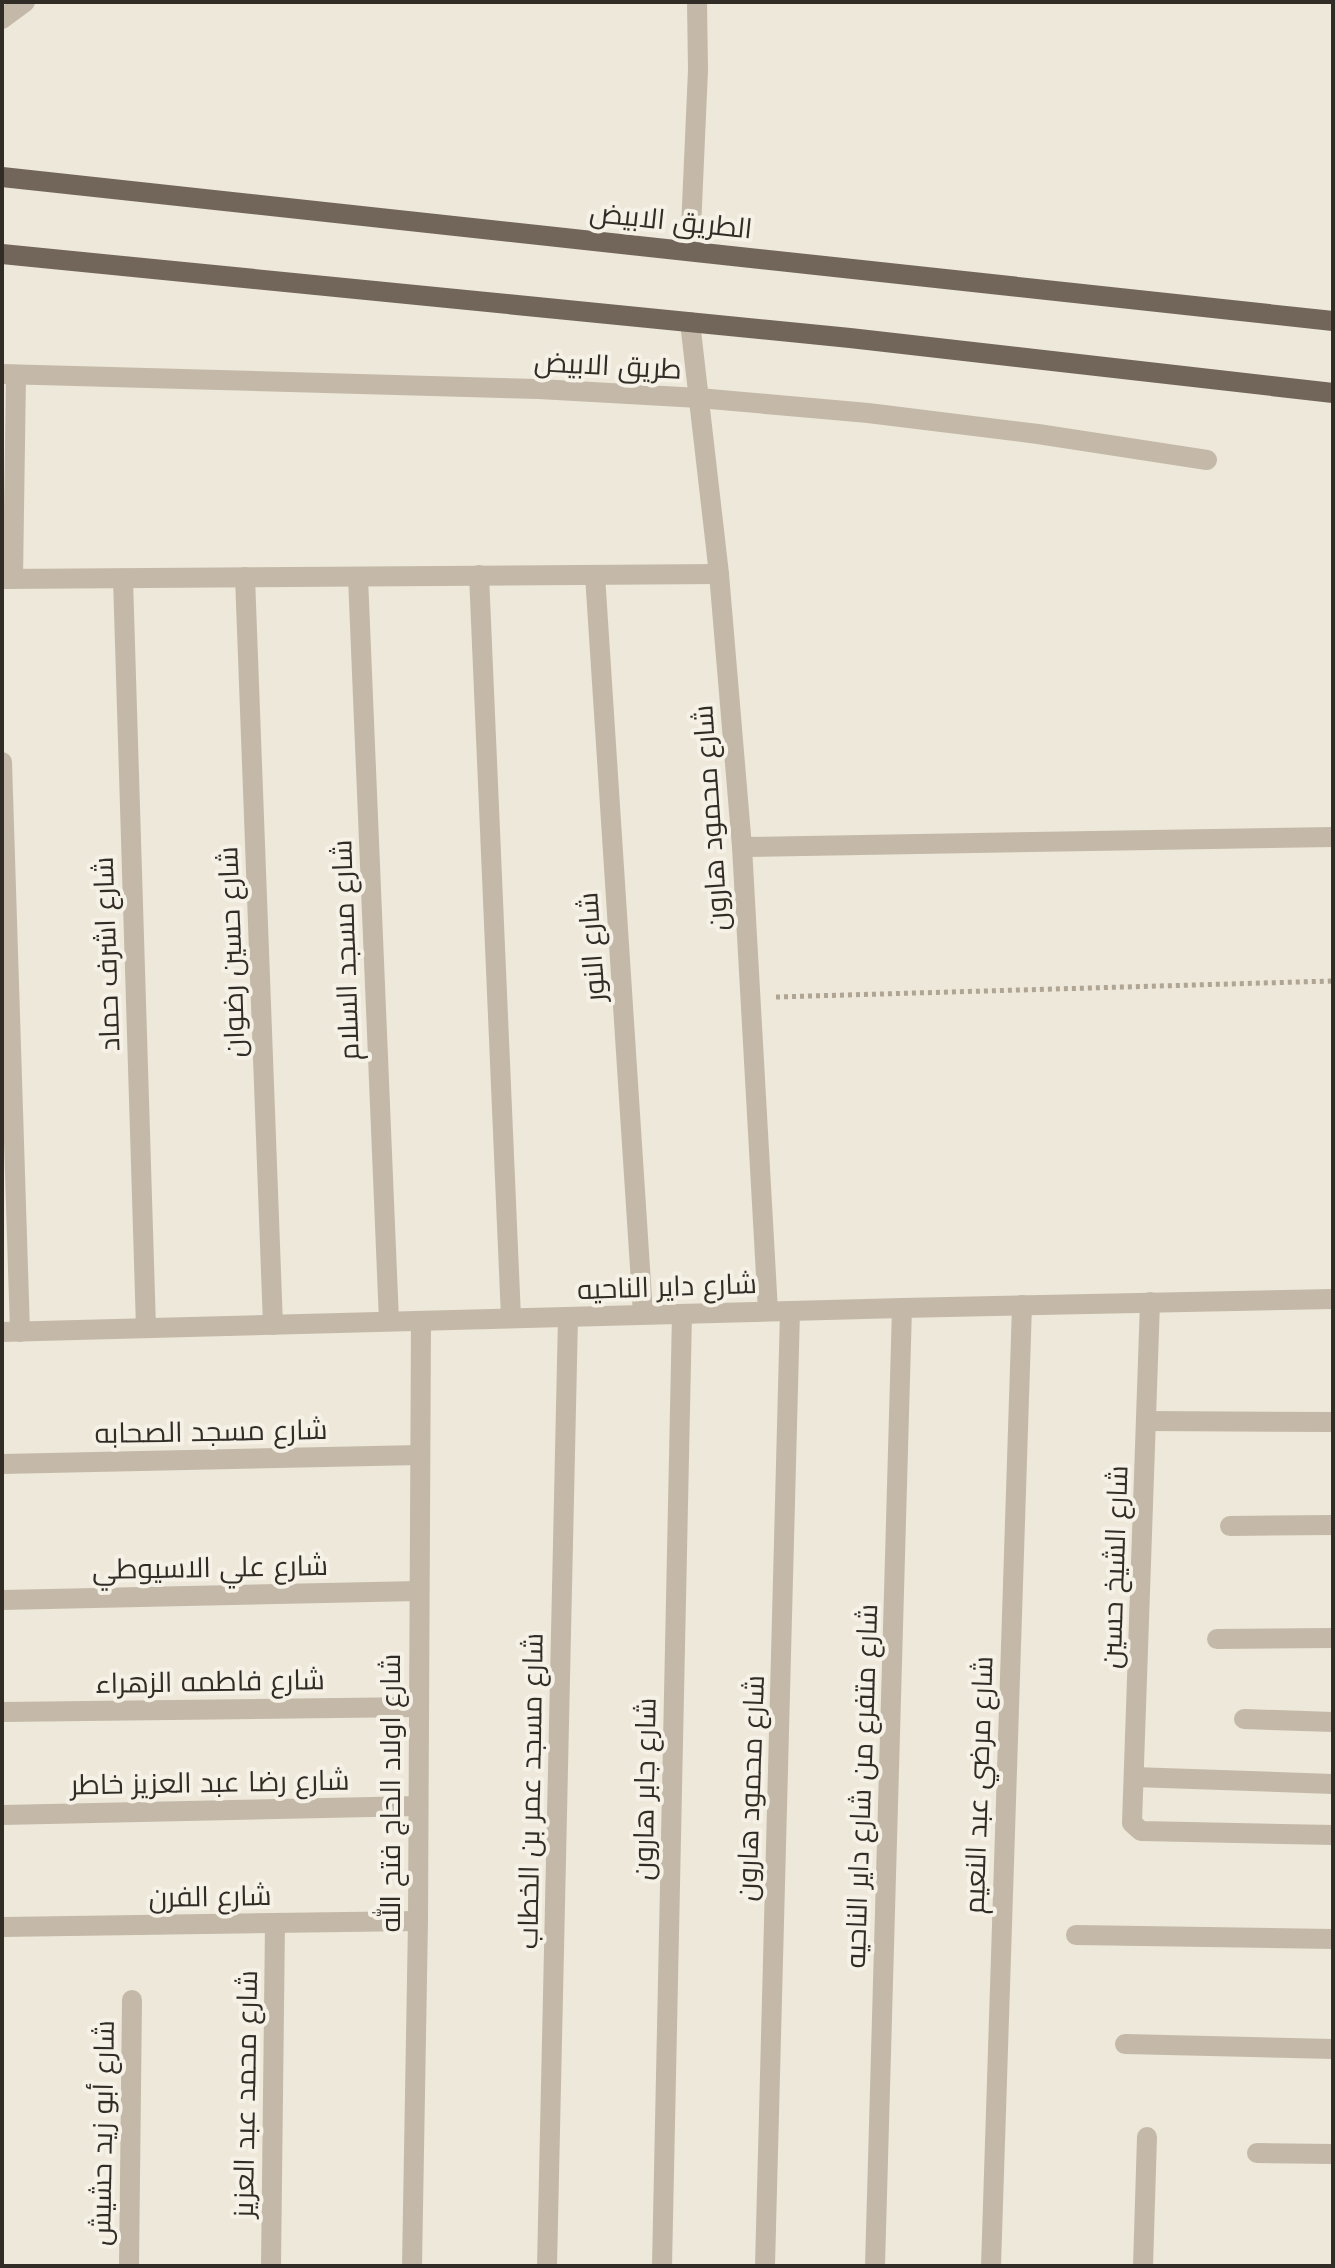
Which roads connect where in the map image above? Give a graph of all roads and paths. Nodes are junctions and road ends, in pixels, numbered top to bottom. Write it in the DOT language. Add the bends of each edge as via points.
graph roads {
  1 [pos="25,2"];
  2 [pos="697,2"];
  3 [pos="2,19"];
  4 [pos="2,177"];
  5 [pos="690,251"];
  6 [pos="2,254"];
  7 [pos="1333,321"];
  8 [pos="690,322"];
  9 [pos="9,374"];
  10 [pos="1333,393"];
  11 [pos="699,398"];
  12 [pos="1207,460"];
  13 [pos="719,574"];
  14 [pos="479,575"];
  15 [pos="595,575"];
  16 [pos="245,577"];
  17 [pos="358,577"];
  18 [pos="7,579"];
  19 [pos="123,579"];
  20 [pos="2,762"];
  21 [pos="1333,837"];
  22 [pos="742,847"];
  23 [pos="1333,981"];
  24 [pos="751,998"];
  25 [pos="1333,1299"];
  26 [pos="1150,1302"];
  27 [pos="1022,1305"];
  28 [pos="902,1308"];
  29 [pos="768,1311"];
  30 [pos="790,1311"];
  31 [pos="643,1314"];
  32 [pos="682,1314"];
  33 [pos="568,1317"];
  34 [pos="511,1318"];
  35 [pos="389,1321"];
  36 [pos="421,1321"];
  37 [pos="273,1325"];
  38 [pos="146,1328"];
  39 [pos="11,1332"];
  40 [pos="1148,1421"];
  41 [pos="1333,1422"];
  42 [pos="420,1455"];
  43 [pos="2,1464"];
  44 [pos="1333,1525"];
  45 [pos="1230,1526"];
  46 [pos="419,1591"];
  47 [pos="2,1600"];
  48 [pos="1333,1638"];
  49 [pos="1217,1639"];
  50 [pos="419,1707"];
  51 [pos="2,1712"];
  52 [pos="1244,1719"];
  53 [pos="1333,1722"];
  54 [pos="1134,1777"];
  55 [pos="1333,1784"];
  56 [pos="418,1806"];
  57 [pos="2,1815"];
  58 [pos="1333,1835"];
  59 [pos="418,1921"];
  60 [pos="275,1923"];
  61 [pos="2,1927"];
  62 [pos="1076,1935"];
  63 [pos="1333,1939"];
  64 [pos="132,2000"];
  65 [pos="1125,2044"];
  66 [pos="1333,2049"];
  67 [pos="1147,2137"];
  68 [pos="1257,2153"];
  69 [pos="1333,2154"];
  70 [pos="129,2266"];
  71 [pos="271,2266"];
  72 [pos="412,2266"];
  73 [pos="547,2266"];
  74 [pos="662,2266"];
  75 [pos="765,2266"];
  76 [pos="875,2266"];
  77 [pos="991,2266"];
  78 [pos="1143,2266"];
  1 -- 3 [label="street"];
  2 -- 5 [label="street"];
  4 -- 5 [label="main road, الطريق الابيض"];
  5 -- 7 [label="main road, الطريق الابيض"];
  6 -- 8 [label="main road"];
  8 -- 10 [label="main road"];
  8 -- 11 [label="street, شارع محمود هارون"];
  9 -- 11 [label="street, طريق الابيض"];
  9 -- 18 [label="street"];
  11 -- 12 [label="street, طريق الابيض" via="868,413"];
  11 -- 13 [label="street, شارع محمود هارون"];
  13 -- 15 [label="street"];
  13 -- 22 [label="street, شارع محمود هارون"];
  14 -- 15 [label="street"];
  14 -- 17 [label="street"];
  14 -- 34 [label="street"];
  15 -- 31 [label="street, شارع النور"];
  16 -- 17 [label="street"];
  16 -- 19 [label="street"];
  16 -- 37 [label="street, شارع حسين رضوان"];
  17 -- 35 [label="street, شارع مسجد السلام"];
  18 -- 19 [label="street"];
  19 -- 38 [label="street, شارع اشرف حماد"];
  20 -- 39 [label="street"];
  21 -- 22 [label="street"];
  22 -- 24 [label="street, شارع محمود هارون"];
  23 -- 24 [label="path"];
  24 -- 29 [label="street, شارع محمود هارون"];
  25 -- 26 [label="street, شارع داير الناحيه"];
  26 -- 27 [label="street, شارع داير الناحيه"];
  26 -- 40 [label="street, شارع الشيخ حسين"];
  27 -- 28 [label="street, شارع داير الناحيه"];
  27 -- 77 [label="street, شارع مرضي عبد النعيم"];
  28 -- 30 [label="street, شارع داير الناحيه"];
  28 -- 76 [label="street, شارع متفرع من شارع داير الناحيه"];
  29 -- 30 [label="street, شارع داير الناحيه"];
  29 -- 32 [label="street, شارع داير الناحيه"];
  30 -- 75 [label="street, شارع محمود هارون"];
  31 -- 32 [label="street, شارع داير الناحيه"];
  31 -- 33 [label="street, شارع داير الناحيه"];
  32 -- 74 [label="street, شارع جابر هارون"];
  33 -- 34 [label="street, شارع داير الناحيه"];
  33 -- 73 [label="street, شارع مسجد عمر بن الخطاب"];
  34 -- 36 [label="street, شارع داير الناحيه"];
  35 -- 36 [label="street, شارع داير الناحيه"];
  35 -- 37 [label="street, شارع داير الناحيه"];
  36 -- 42 [label="street, شارع اولاد الحاج فتح الله"];
  37 -- 38 [label="street, شارع داير الناحيه"];
  38 -- 39 [label="street, شارع داير الناحيه"];
  40 -- 41 [label="street"];
  40 -- 54 [label="street, شارع الشيخ حسين"];
  42 -- 43 [label="street, شارع مسجد الصحابه"];
  42 -- 46 [label="street, شارع اولاد الحاج فتح الله"];
  44 -- 45 [label="street"];
  46 -- 47 [label="street, شارع علي الاسيوطي"];
  46 -- 50 [label="street, شارع اولاد الحاج فتح الله"];
  48 -- 49 [label="street"];
  50 -- 51 [label="street, شارع فاطمه الزهراء"];
  50 -- 56 [label="street, شارع اولاد الحاج فتح الله"];
  52 -- 53 [label="street"];
  54 -- 55 [label="street"];
  54 -- 58 [label="street, شارع الشيخ حسين" via="1132,1823 1141,1831"];
  56 -- 57 [label="street, شارع رضا عبد العزيز خاطر"];
  56 -- 59 [label="street, شارع اولاد الحاج فتح الله"];
  59 -- 60 [label="street, شارع الفرن"];
  59 -- 72 [label="street, شارع اولاد الحاج فتح الله"];
  60 -- 61 [label="street, شارع الفرن"];
  60 -- 71 [label="street, شارع محمد عبد العزيز"];
  62 -- 63 [label="street"];
  64 -- 70 [label="street, شارع أبو زيد حشيش"];
  65 -- 66 [label="street"];
  67 -- 78 [label="street"];
  68 -- 69 [label="street"];
}
